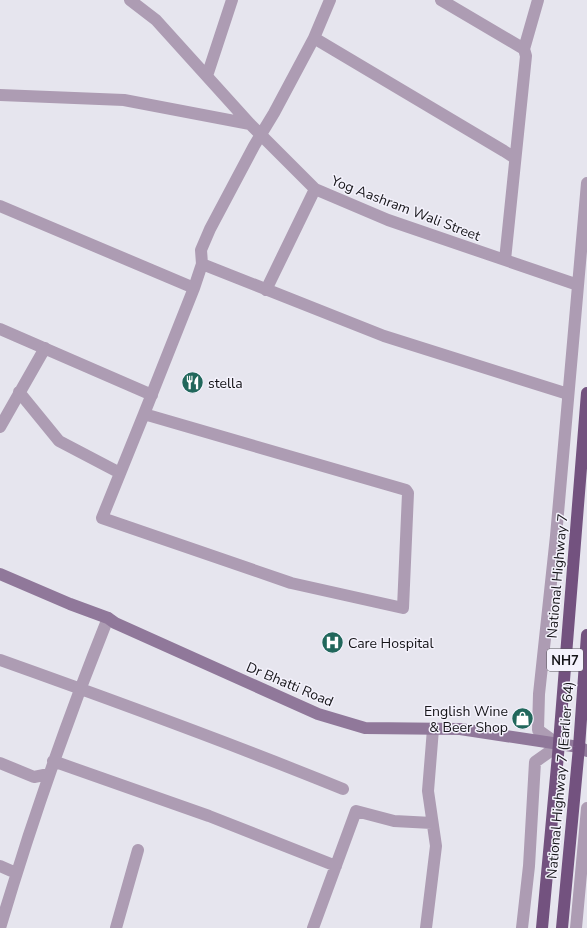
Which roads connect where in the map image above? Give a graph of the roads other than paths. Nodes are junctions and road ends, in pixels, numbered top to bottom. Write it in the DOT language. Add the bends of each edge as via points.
graph roads {
  1 [pos="130,0"];
  2 [pos="232,0"];
  3 [pos="330,0"];
  4 [pos="441,0"];
  5 [pos="538,0"];
  6 [pos="314,38"];
  7 [pos="524,49"];
  8 [pos="207,76"];
  9 [pos="0,95"];
  10 [pos="250,124"];
  11 [pos="262,134"];
  12 [pos="515,158"];
  13 [pos="587,183"];
  14 [pos="315,189"];
  15 [pos="0,206"];
  16 [pos="505,260"];
  17 [pos="202,264"];
  18 [pos="578,285"];
  19 [pos="194,288"];
  20 [pos="266,290"];
  21 [pos="0,328"];
  22 [pos="45,348"];
  23 [pos="19,392"];
  24 [pos="587,393"];
  25 [pos="568,394"];
  26 [pos="152,395"];
  27 [pos="144,414"];
  28 [pos="0,426"];
  29 [pos="120,473"];
  30 [pos="0,574"];
  31 [pos="108,618"];
  32 [pos="587,635"];
  33 [pos="0,660"];
  34 [pos="79,689"];
  35 [pos="433,729"];
  36 [pos="559,745"];
  37 [pos="583,749"];
  38 [pos="53,761"];
  39 [pos="0,763"];
  40 [pos="49,774"];
  41 [pos="343,789"];
  42 [pos="587,808"];
  43 [pos="432,823"];
  44 [pos="138,850"];
  45 [pos="0,866"];
  46 [pos="336,866"];
  47 [pos="16,872"];
  48 [pos="0,928"];
  49 [pos="116,928"];
  50 [pos="313,928"];
  51 [pos="426,928"];
  52 [pos="522,928"];
  53 [pos="542,928"];
  54 [pos="562,928"];
  55 [pos="576,928"];
  1 -- 8 [label="street, Yog Aashram Wali Street" via="156,20"];
  2 -- 8 [label="street"];
  3 -- 6 [label="street"];
  4 -- 7 [label="street"];
  5 -- 7 [label="street"];
  6 -- 11 [label="street"];
  6 -- 12 [label="street"];
  7 -- 12 [label="street" via="526,56"];
  8 -- 10 [label="street, Yog Aashram Wali Street"];
  9 -- 10 [label="street" via="124,100"];
  10 -- 11 [label="street, Yog Aashram Wali Street"];
  11 -- 14 [label="street, Yog Aashram Wali Street"];
  11 -- 17 [label="street" via="210,229 201,250"];
  12 -- 16 [label="street"];
  13 -- 18 [label="street"];
  14 -- 16 [label="street, Yog Aashram Wali Street" via="388,220"];
  14 -- 20 [label="street"];
  15 -- 19 [label="street"];
  16 -- 18 [label="street, Yog Aashram Wali Street"];
  17 -- 19 [label="street"];
  17 -- 20 [label="street"];
  18 -- 25 [label="street"];
  19 -- 26 [label="street"];
  20 -- 25 [label="street" via="384,336"];
  21 -- 22 [label="street"];
  22 -- 23 [label="street"];
  22 -- 26 [label="street"];
  23 -- 28 [label="street"];
  23 -- 29 [label="street" via="59,442"];
  24 -- 36 [label="highway, National Highway 7 / NH7"];
  25 -- 36 [label="street" via="539,694 538,730"];
  26 -- 27 [label="street"];
  27 -- 29 [label="street"];
  27 -- 29 [label="street" via="406,490 408,493 402,608 291,583 102,518"];
  30 -- 31 [label="main road, Dr Bhatti Road"];
  31 -- 34 [label="street"];
  31 -- 35 [label="main road, Dr Bhatti Road" via="318,714 365,728"];
  32 -- 37 [label="highway, National Highway 7 (Earlier 64) / NH7"];
  33 -- 34 [label="street"];
  34 -- 38 [label="street"];
  34 -- 41 [label="street"];
  35 -- 36 [label="main road, Dr Bhatti Road" via="460,729"];
  35 -- 43 [label="street" via="428,791"];
  36 -- 37 [label="main road, Dr Bhatti Road"];
  36 -- 52 [label="street" via="535,762"];
  36 -- 53 [label="highway, National Highway 7 / NH7"];
  37 -- 54 [label="highway, National Highway 7 (Earlier 64) / NH7"];
  38 -- 40 [label="street"];
  38 -- 46 [label="street" via="209,816"];
  39 -- 40 [label="street" via="34,777"];
  40 -- 47 [label="street"];
  42 -- 55 [label="street"];
  43 -- 46 [label="street" via="394,822 356,811"];
  43 -- 51 [label="street" via="436,846"];
  44 -- 49 [label="street"];
  45 -- 47 [label="street"];
  46 -- 50 [label="street"];
  47 -- 48 [label="street"];
}
